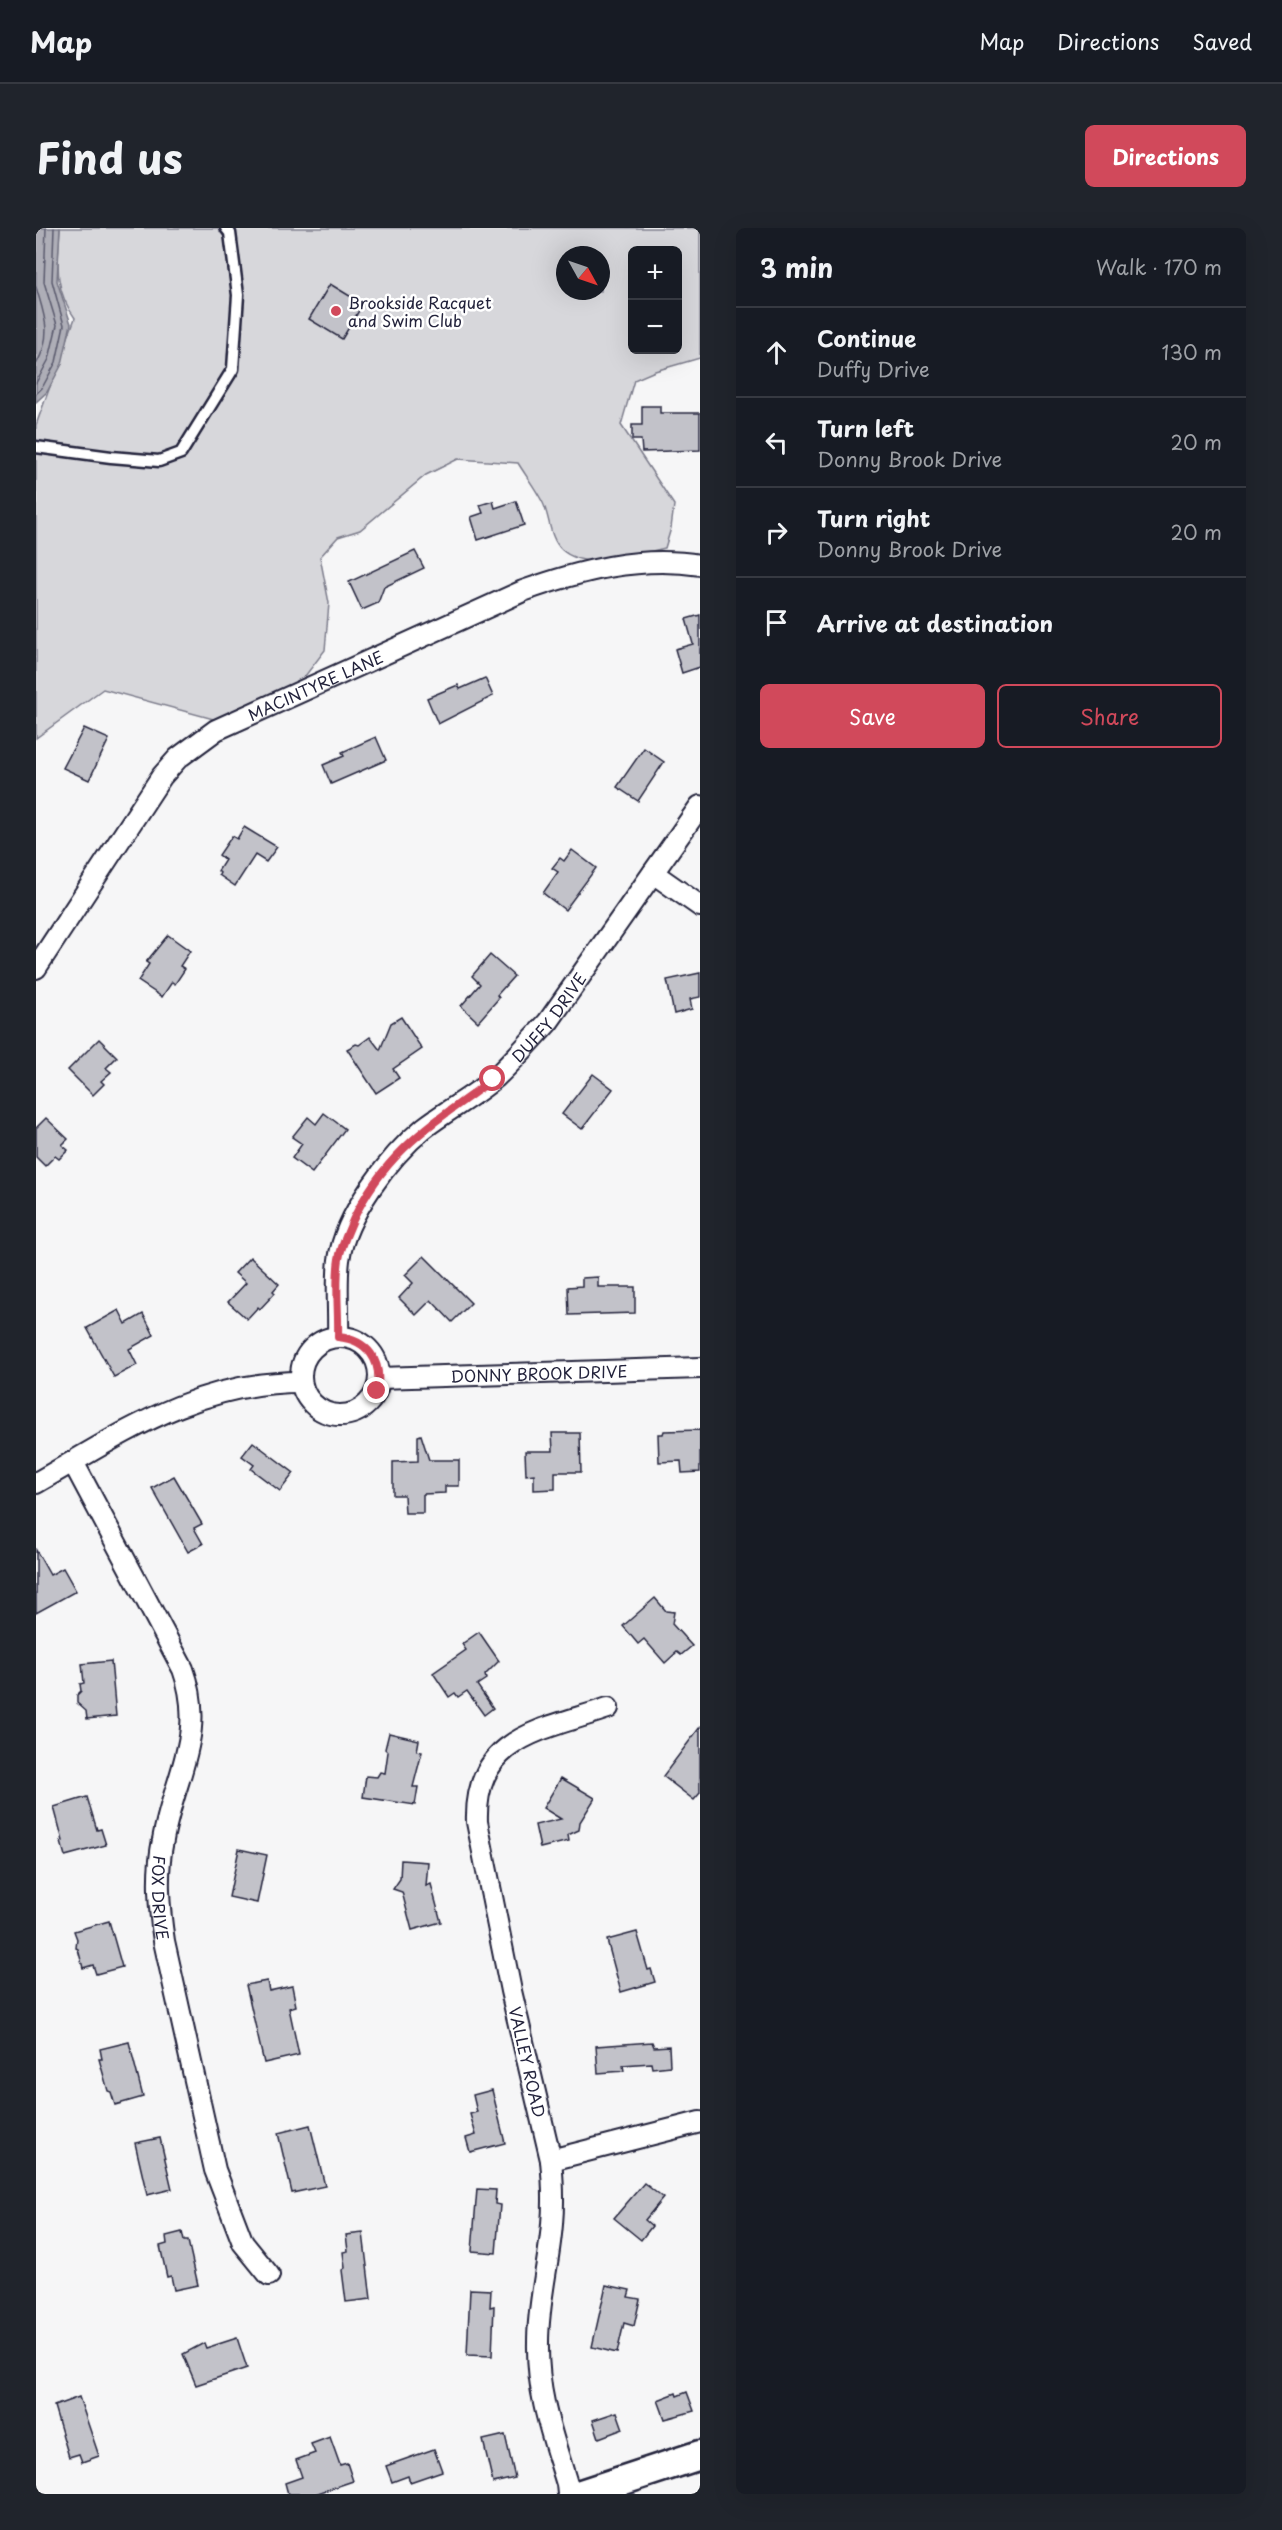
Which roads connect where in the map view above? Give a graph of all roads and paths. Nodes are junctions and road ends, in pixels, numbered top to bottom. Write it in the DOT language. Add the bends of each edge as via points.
graph roads {
  1 [pos="226,228"];
  2 [pos="36,447"];
  3 [pos="700,565"];
  4 [pos="700,806"];
  5 [pos="653,873"];
  6 [pos="700,906"];
  7 [pos="36,968"];
  8 [pos="338,1337"];
  9 [pos="700,1368"];
  10 [pos="380,1378"];
  11 [pos="301,1382"];
  12 [pos="73,1462"];
  13 [pos="36,1483"];
  14 [pos="609,1708"];
  15 [pos="700,2122"];
  16 [pos="551,2160"];
  17 [pos="269,2276"];
  18 [pos="700,2455"];
  19 [pos="568,2494"];
  20 [pos="581,2494"];
  1 -- 2 [label="lane" via="238,295 233,369 181,453 159,461"];
  3 -- 7 [label="street, MACINTYRE LANE" via="675,561 628,563 533,587 216,730 178,758 162,776"];
  4 -- 5 [label="street, DUFFY DRIVE"];
  5 -- 6 [label="street"];
  5 -- 8 [label="street, DUFFY DRIVE" via="548,1022 522,1052 493,1079 424,1128 376,1179 360,1205 339,1259"];
  8 -- 10 [label="street" via="351,1338 368,1349 378,1365"];
  8 -- 11 [label="street" via="320,1343 306,1356"];
  9 -- 10 [label="street, DONNY BROOK DRIVE"];
  10 -- 11 [label="street" via="377,1391 365,1406 348,1415 323,1412 305,1394"];
  11 -- 12 [label="street" via="271,1382 211,1393 164,1411"];
  12 -- 13 [label="street"];
  12 -- 17 [label="street, FOX DRIVE" via="190,1688 192,1733 162,1841 159,1908 215,2170 243,2243"];
  14 -- 16 [label="street, VALLEY ROAD" via="510,1744 487,1769 476,1803 509,1979"];
  15 -- 16 [label="street"];
  16 -- 19 [label="street, VALLEY ROAD" via="552,2225 537,2342 541,2399"];
  18 -- 20 [label="main road"];
}
